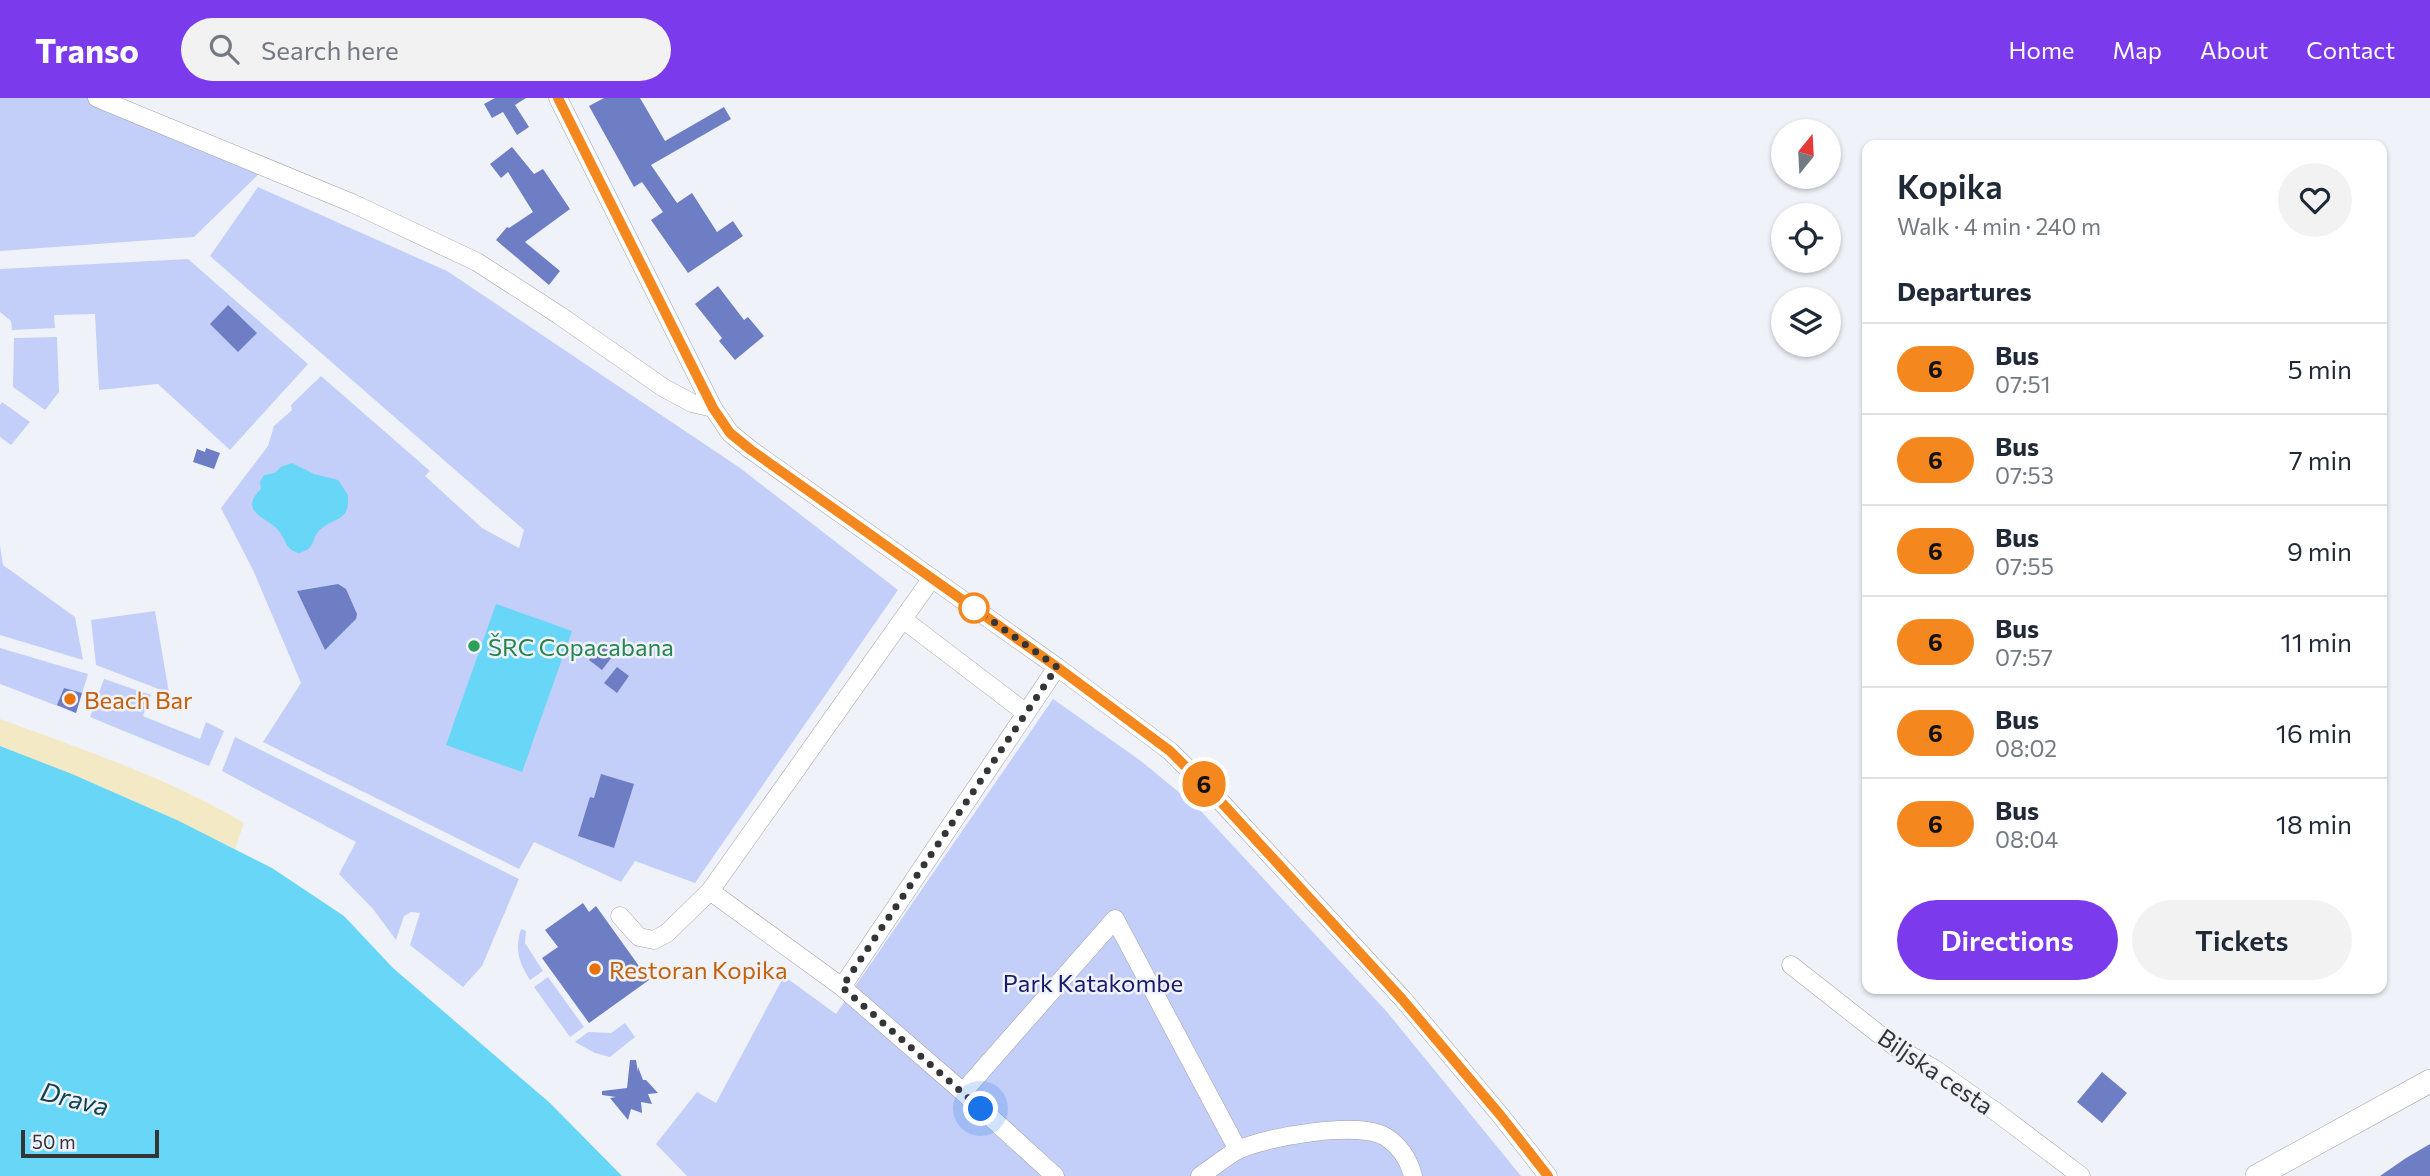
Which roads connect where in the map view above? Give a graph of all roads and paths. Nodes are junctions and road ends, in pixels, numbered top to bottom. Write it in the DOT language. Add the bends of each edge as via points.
graph roads {
  1 [pos="97,98"];
  2 [pos="558,98"];
  3 [pos="713,408"];
  4 [pos="932,578"];
  5 [pos="904,620"];
  6 [pos="1057,667"];
  7 [pos="1026,713"];
  8 [pos="710,891"];
  9 [pos="621,916"];
  10 [pos="1791,965"];
  11 [pos="842,987"];
  12 [pos="2430,1081"];
  13 [pos="963,1092"];
  14 [pos="1238,1150"];
  15 [pos="1055,1176"];
  16 [pos="1200,1176"];
  17 [pos="1413,1176"];
  18 [pos="1548,1176"];
  19 [pos="2081,1176"];
  20 [pos="2257,1176"];
  1 -- 3 [label="street" via="352,203 477,262 664,388"];
  2 -- 3 [label="street"];
  3 -- 4 [label="street" via="730,433 751,450"];
  4 -- 5 [label="street"];
  4 -- 6 [label="street"];
  5 -- 7 [label="street"];
  5 -- 8 [label="street"];
  6 -- 7 [label="street"];
  6 -- 18 [label="street" via="1170,751 1198,778 1402,999"];
  7 -- 11 [label="street"];
  8 -- 9 [label="street" via="654,940 639,937"];
  8 -- 11 [label="street"];
  10 -- 19 [label="street, Biljska cesta" via="1894,1046 1933,1068"];
  11 -- 13 [label="street"];
  12 -- 20 [label="main road"];
  13 -- 14 [label="street" via="1115,919"];
  13 -- 15 [label="street"];
  14 -- 16 [label="street"];
  14 -- 17 [label="street" via="1337,1129 1384,1136 1408,1158"];
}
